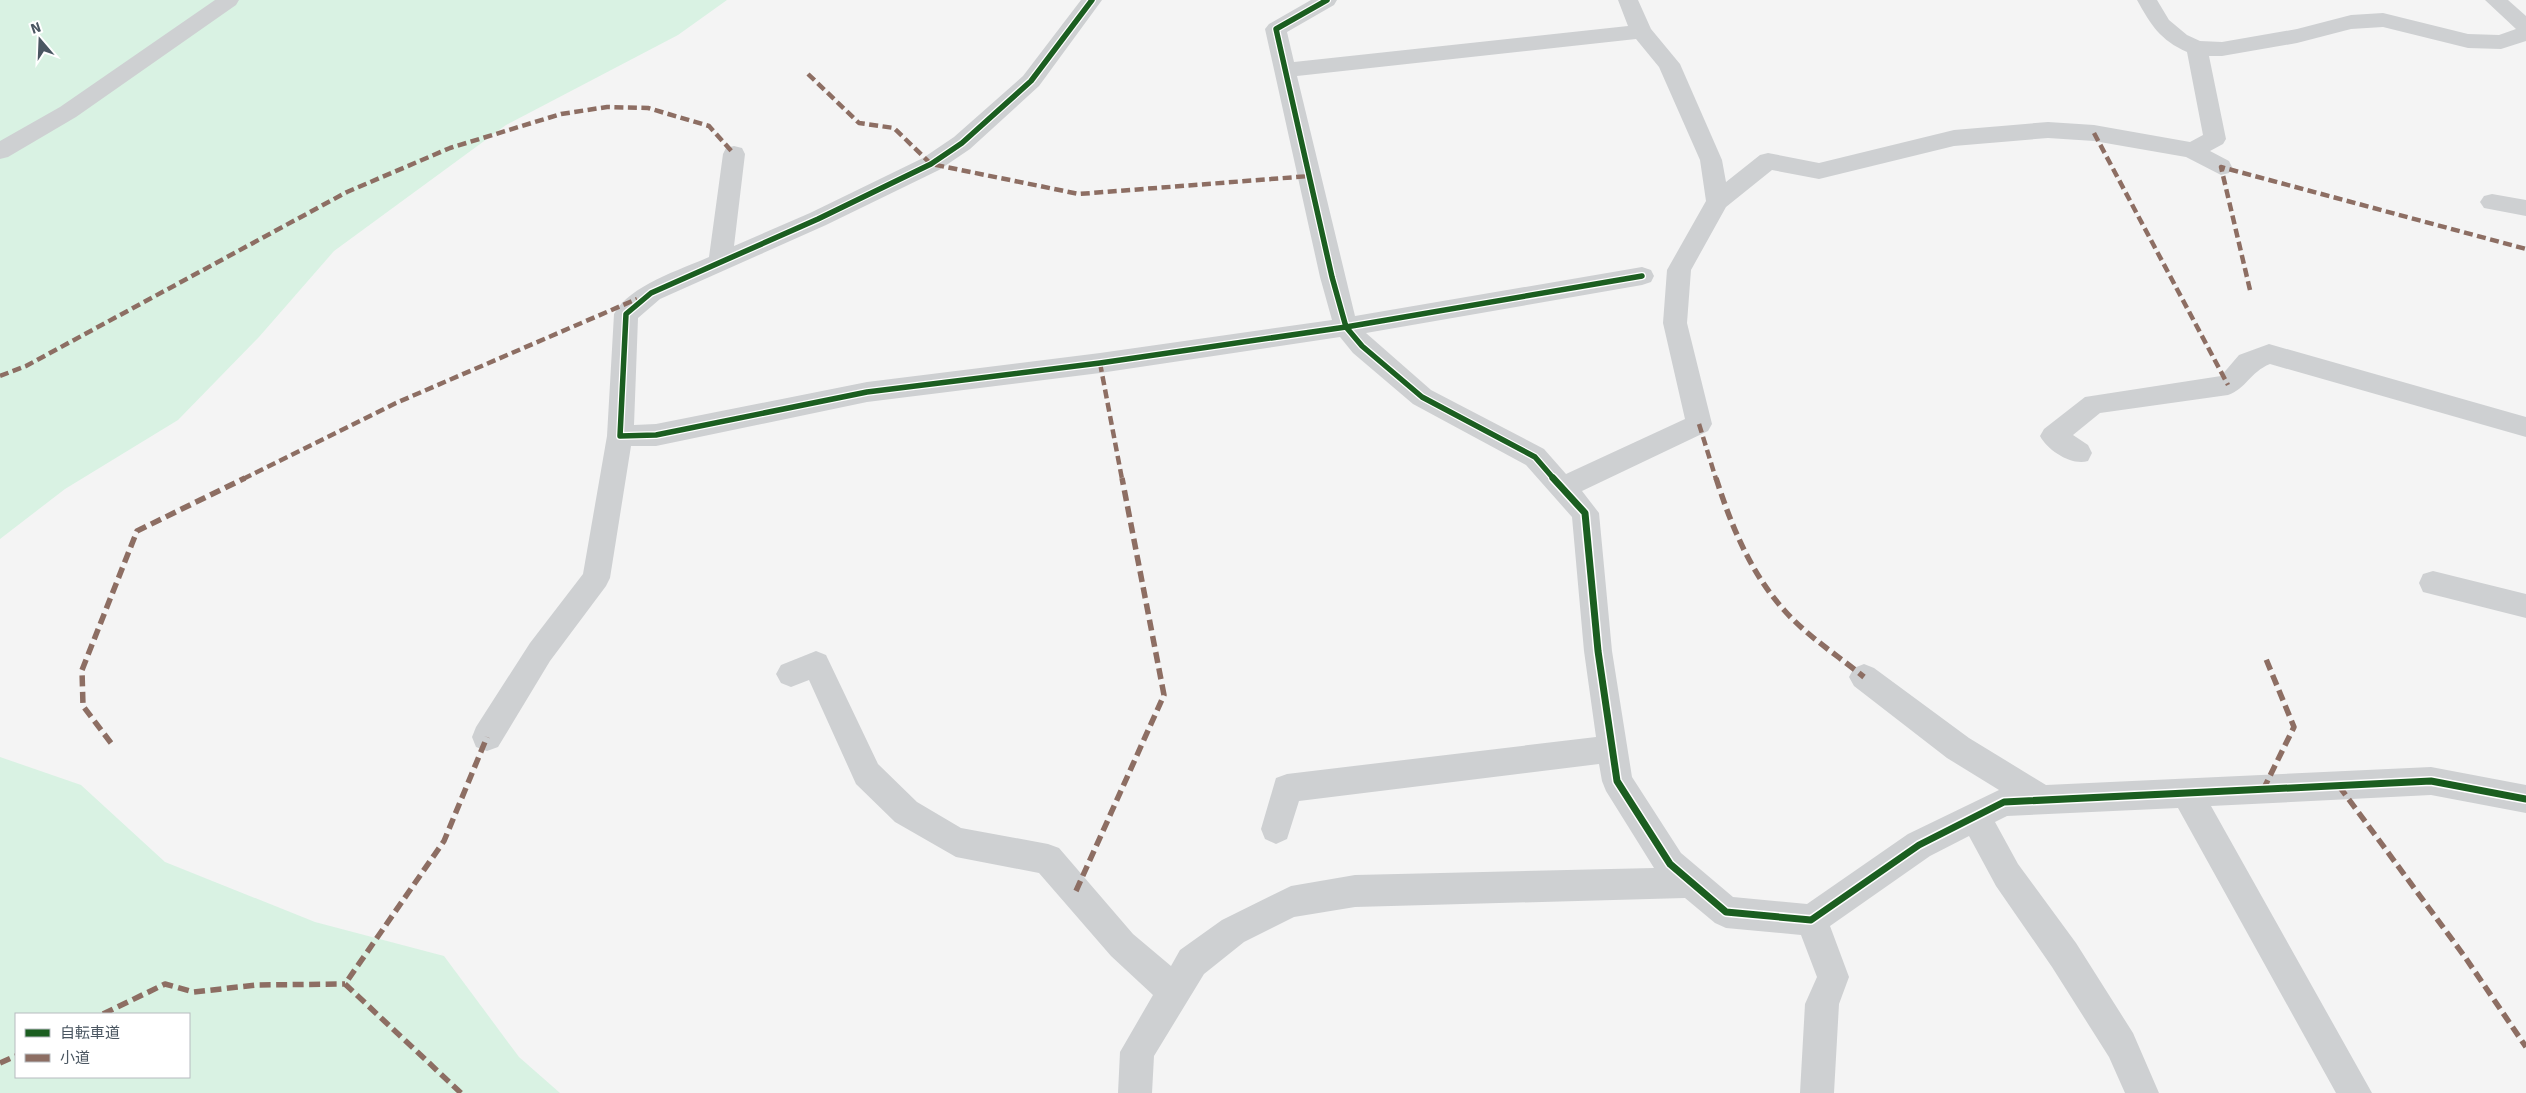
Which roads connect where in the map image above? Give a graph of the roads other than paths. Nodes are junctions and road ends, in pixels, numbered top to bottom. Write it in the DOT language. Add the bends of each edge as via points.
graph roads {
  1 [pos="229,0"];
  2 [pos="1092,0"];
  3 [pos="1326,0"];
  4 [pos="1628,0"];
  5 [pos="2146,0"];
  6 [pos="2495,0"];
  7 [pos="2526,27"];
  8 [pos="1641,32"];
  9 [pos="2526,33"];
  10 [pos="2197,48"];
  11 [pos="1287,70"];
  12 [pos="2192,150"];
  13 [pos="0,152"];
  14 [pos="734,154"];
  15 [pos="2221,168"];
  16 [pos="1718,201"];
  17 [pos="2492,202"];
  18 [pos="2526,208"];
  19 [pos="720,264"];
  20 [pos="1642,276"];
  21 [pos="1346,327"];
  22 [pos="2526,427"];
  23 [pos="620,436"];
  24 [pos="2079,453"];
  25 [pos="1562,488"];
  26 [pos="2433,583"];
  27 [pos="2526,606"];
  28 [pos="791,674"];
  29 [pos="1864,676"];
  30 [pos="487,737"];
  31 [pos="1612,749"];
  32 [pos="2187,794"];
  33 [pos="2526,799"];
  34 [pos="2044,800"];
  35 [pos="1976,817"];
  36 [pos="1276,829"];
  37 [pos="1691,882"];
  38 [pos="1811,920"];
  39 [pos="1174,991"];
  40 [pos="1135,1093"];
  41 [pos="1817,1093"];
  42 [pos="2142,1093"];
  43 [pos="2355,1093"];
  1 -- 13 [label="street" via="68,112"];
  2 -- 19 [label="street" via="1031,81 962,143 922,168"];
  3 -- 11 [label="street" via="1276,29"];
  4 -- 8 [label="street"];
  5 -- 10 [label="street" via="2161,24 2179,40"];
  6 -- 7 [label="street"];
  8 -- 11 [label="street"];
  8 -- 16 [label="street" via="1669,64 1711,160"];
  9 -- 10 [label="street" via="2501,42 2468,41 2383,20 2351,22 2297,36 2222,49"];
  10 -- 12 [label="street" via="2215,139"];
  11 -- 21 [label="street"];
  12 -- 15 [label="street"];
  12 -- 16 [label="street" via="2048,130 1954,138 1819,171 1768,162"];
  14 -- 19 [label="street"];
  16 -- 25 [label="street" via="1680,270 1675,323 1699,424"];
  17 -- 18 [label="street"];
  19 -- 23 [label="street" via="651,293 626,314"];
  20 -- 21 [label="street"];
  21 -- 23 [label="street" via="1100,363 867,392 656,435"];
  21 -- 25 [label="street" via="1362,346 1422,397 1534,457"];
  22 -- 24 [label="street" via="2269,354 2248,362 2228,385 2094,404 2054,436"];
  23 -- 30 [label="street" via="596,578 540,652"];
  25 -- 31 [label="street" via="1586,513 1598,651"];
  26 -- 27 [label="street"];
  28 -- 39 [label="street" via="816,664 867,774 906,812 956,842 1048,859 1122,945"];
  29 -- 34 [label="street" via="1958,748"];
  31 -- 36 [label="street" via="1287,788"];
  31 -- 37 [label="street" via="1616,781 1670,864"];
  32 -- 33 [label="street" via="2431,781"];
  32 -- 34 [label="street"];
  32 -- 43 [label="street"];
  34 -- 35 [label="street" via="2004,802"];
  35 -- 38 [label="street" via="1919,845"];
  35 -- 42 [label="street" via="2007,874 2121,1045"];
  37 -- 38 [label="street" via="1726,912"];
  37 -- 39 [label="street" via="1355,891 1291,902 1233,930 1192,962"];
  38 -- 41 [label="street" via="1833,977 1822,1004"];
  39 -- 40 [label="street" via="1138,1052"];
}
